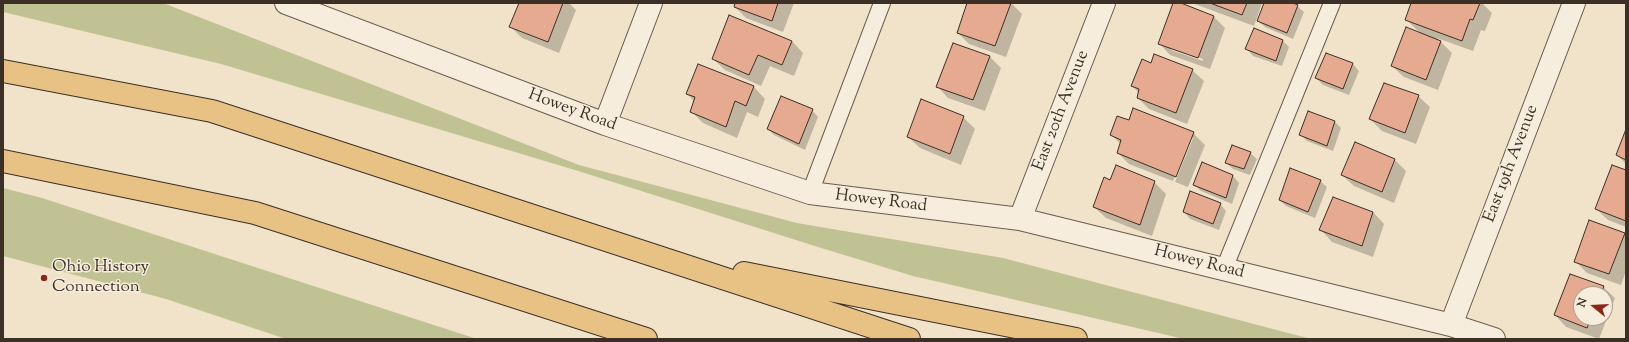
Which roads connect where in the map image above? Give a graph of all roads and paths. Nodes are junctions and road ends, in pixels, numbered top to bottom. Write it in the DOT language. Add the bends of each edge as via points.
graph roads {
  1 [pos="286,3"];
  2 [pos="651,3"];
  3 [pos="882,3"];
  4 [pos="1104,3"];
  5 [pos="1332,3"];
  6 [pos="1574,3"];
  7 [pos="3,71"];
  8 [pos="605,124"];
  9 [pos="3,161"];
  10 [pos="810,193"];
  11 [pos="1020,219"];
  12 [pos="647,253"];
  13 [pos="1224,269"];
  14 [pos="1450,325"];
  15 [pos="646,339"];
  16 [pos="909,339"];
  17 [pos="1076,339"];
  18 [pos="1494,339"];
  1 -- 8 [label="street, Howey Road"];
  2 -- 8 [label="street"];
  3 -- 10 [label="lane"];
  4 -- 11 [label="street, East 20th Avenue"];
  5 -- 13 [label="lane"];
  6 -- 14 [label="street, East 19th Avenue"];
  7 -- 12 [label="highway" via="212,111"];
  8 -- 10 [label="street, Howey Road"];
  9 -- 15 [label="highway" via="256,213"];
  10 -- 11 [label="street, Howey Road"];
  11 -- 13 [label="street, Howey Road"];
  12 -- 16 [label="highway"];
  12 -- 17 [label="highway"];
  13 -- 14 [label="street, Howey Road"];
  14 -- 18 [label="street, Howey Road"];
}
